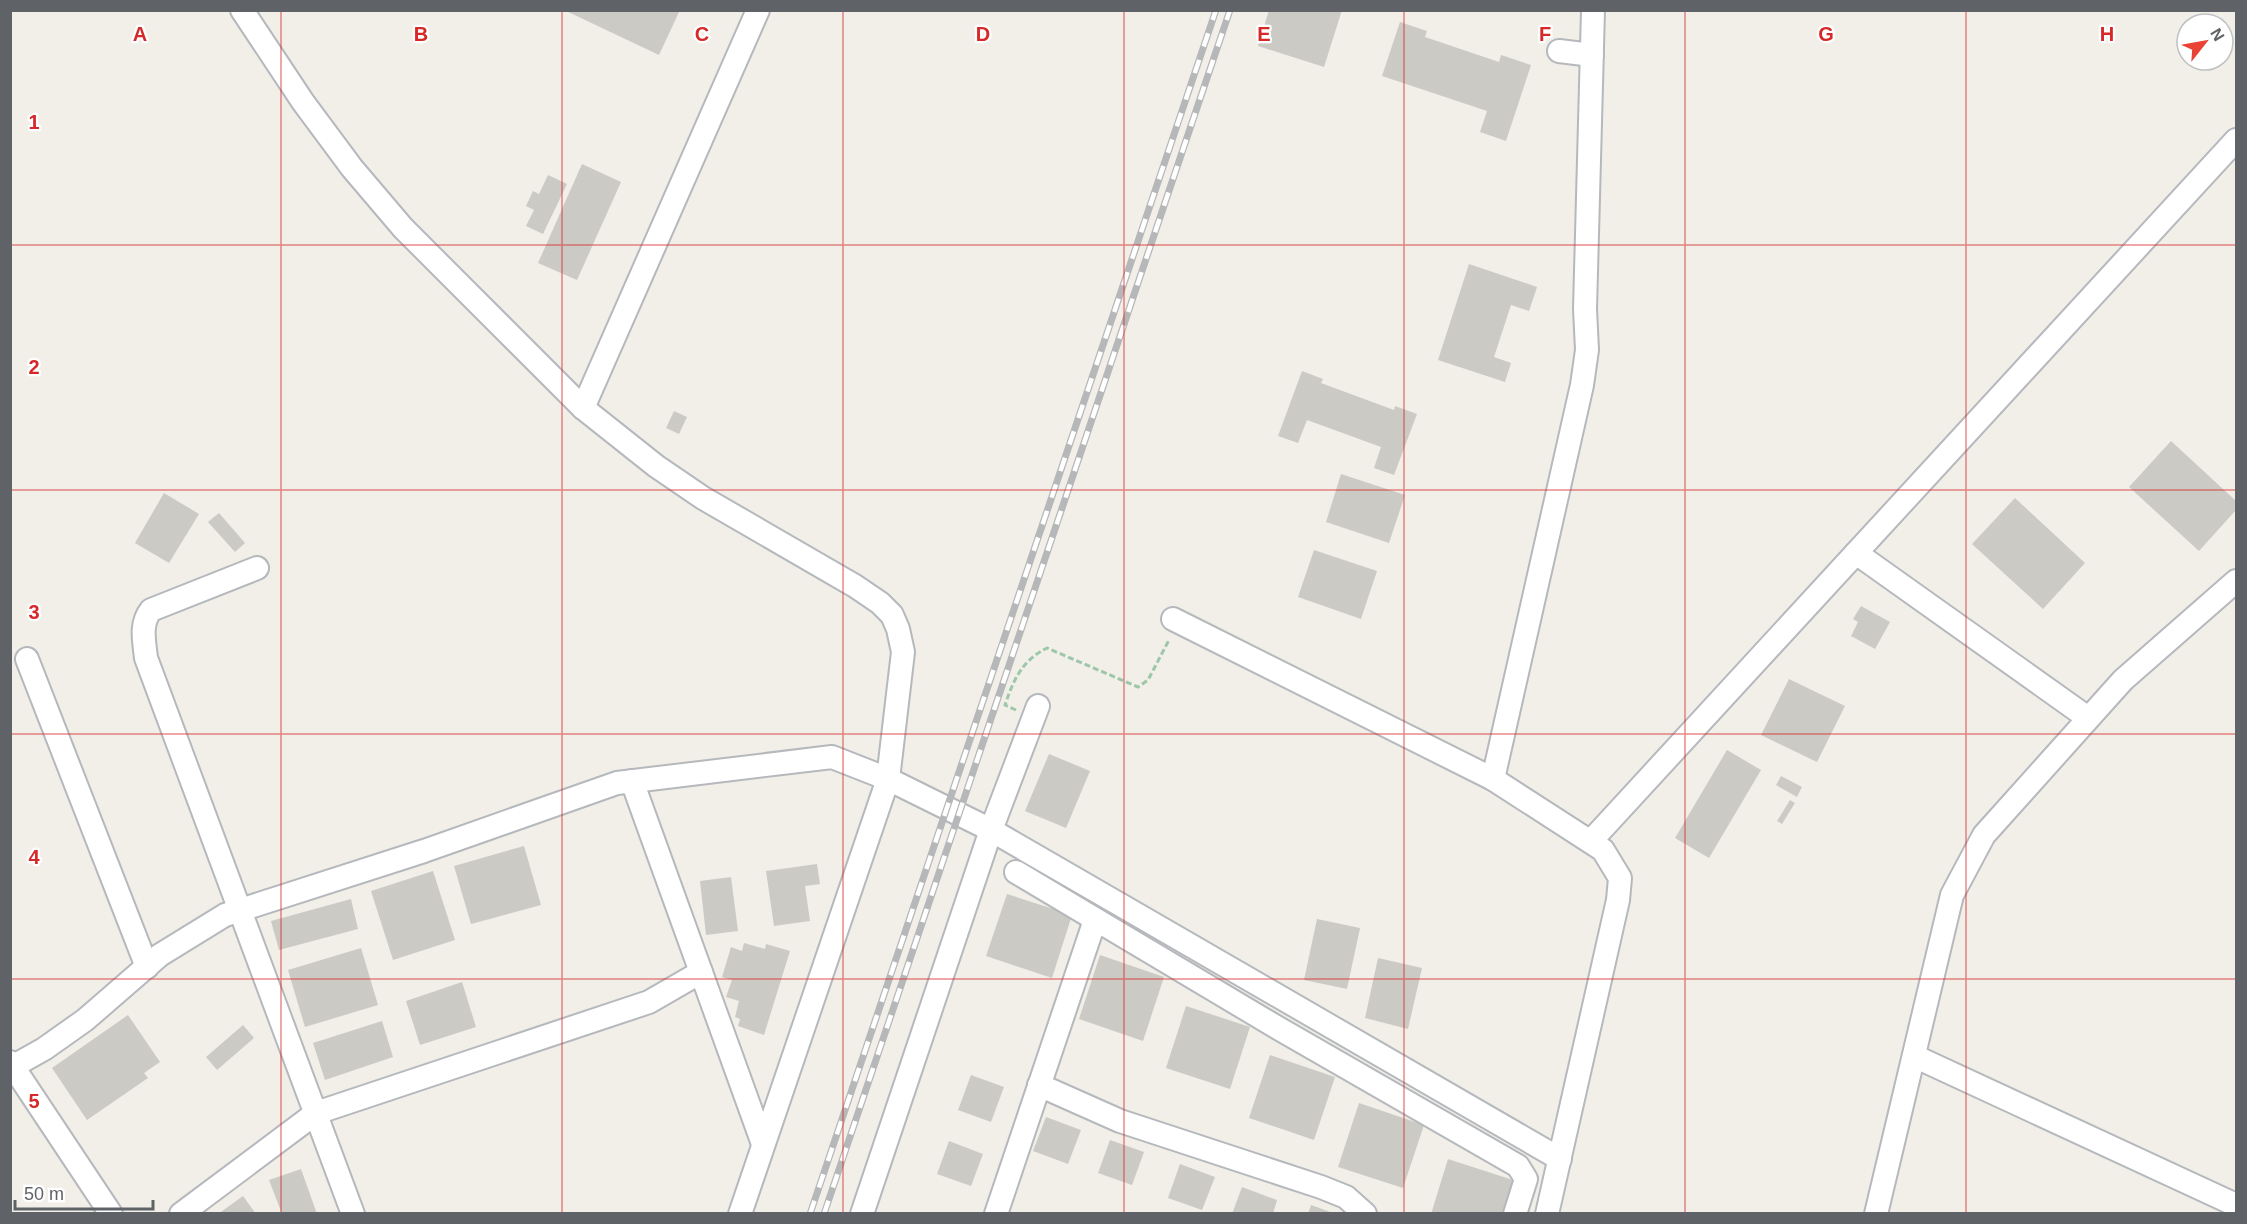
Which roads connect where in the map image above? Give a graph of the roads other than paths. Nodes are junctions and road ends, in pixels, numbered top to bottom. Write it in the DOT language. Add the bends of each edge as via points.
graph roads {
  1 [pos="242,10"];
  2 [pos="758,10"];
  3 [pos="1593,10"];
  4 [pos="1559,51"];
  5 [pos="1592,55"];
  6 [pos="2236,140"];
  7 [pos="583,408"];
  8 [pos="1856,553"];
  9 [pos="257,568"];
  10 [pos="2236,581"];
  11 [pos="1172,627"];
  12 [pos="27,659"];
  13 [pos="1036,712"];
  14 [pos="2088,718"];
  15 [pos="1493,778"];
  16 [pos="888,779"];
  17 [pos="632,781"];
  18 [pos="991,830"];
  19 [pos="1591,841"];
  20 [pos="1016,872"];
  21 [pos="239,910"];
  22 [pos="1095,920"];
  23 [pos="147,967"];
  24 [pos="701,972"];
  25 [pos="1913,1060"];
  26 [pos="11,1066"];
  27 [pos="1038,1086"];
  28 [pos="316,1113"];
  29 [pos="763,1144"];
  30 [pos="1560,1159"];
  31 [pos="2236,1205"];
  32 [pos="111,1214"];
  33 [pos="181,1214"];
  34 [pos="353,1214"];
  35 [pos="740,1214"];
  36 [pos="862,1214"];
  37 [pos="996,1214"];
  38 [pos="1365,1214"];
  39 [pos="1515,1214"];
  40 [pos="1547,1214"];
  41 [pos="1876,1214"];
  1 -- 7 [label="street" via="317,121 403,228"];
  2 -- 7 [label="street"];
  3 -- 5 [label="street"];
  4 -- 5 [label="street"];
  5 -- 15 [label="street" via="1587,350"];
  6 -- 8 [label="street"];
  7 -- 16 [label="street" via="703,498 855,586 892,615 903,652"];
  8 -- 14 [label="street"];
  8 -- 19 [label="street"];
  9 -- 21 [label="street" via="152,610 145,618 143,632 146,658"];
  10 -- 14 [label="street" via="2122,680"];
  11 -- 15 [label="street"];
  12 -- 23 [label="street"];
  13 -- 18 [label="street"];
  14 -- 25 [label="street" via="1984,836 1965,866 1952,895"];
  15 -- 19 [label="street"];
  16 -- 17 [label="street" via="832,757"];
  16 -- 18 [label="street"];
  16 -- 29 [label="street"];
  17 -- 21 [label="street"];
  17 -- 24 [label="street"];
  18 -- 30 [label="street"];
  18 -- 36 [label="street"];
  19 -- 30 [label="street" via="1603,850 1620,878 1618,900"];
  20 -- 22 [label="street"];
  21 -- 23 [label="street" via="160,955"];
  21 -- 28 [label="street"];
  22 -- 27 [label="street"];
  22 -- 39 [label="street" via="1518,1166 1526,1179"];
  23 -- 26 [label="street" via="86,1020"];
  24 -- 28 [label="street" via="649,1002"];
  24 -- 29 [label="street"];
  25 -- 31 [label="street"];
  25 -- 41 [label="street"];
  26 -- 32 [label="street"];
  27 -- 37 [label="street"];
  27 -- 38 [label="street" via="1120,1121 1321,1187 1346,1197"];
  28 -- 33 [label="street"];
  28 -- 34 [label="street"];
  29 -- 35 [label="street"];
  30 -- 40 [label="street"];
}
